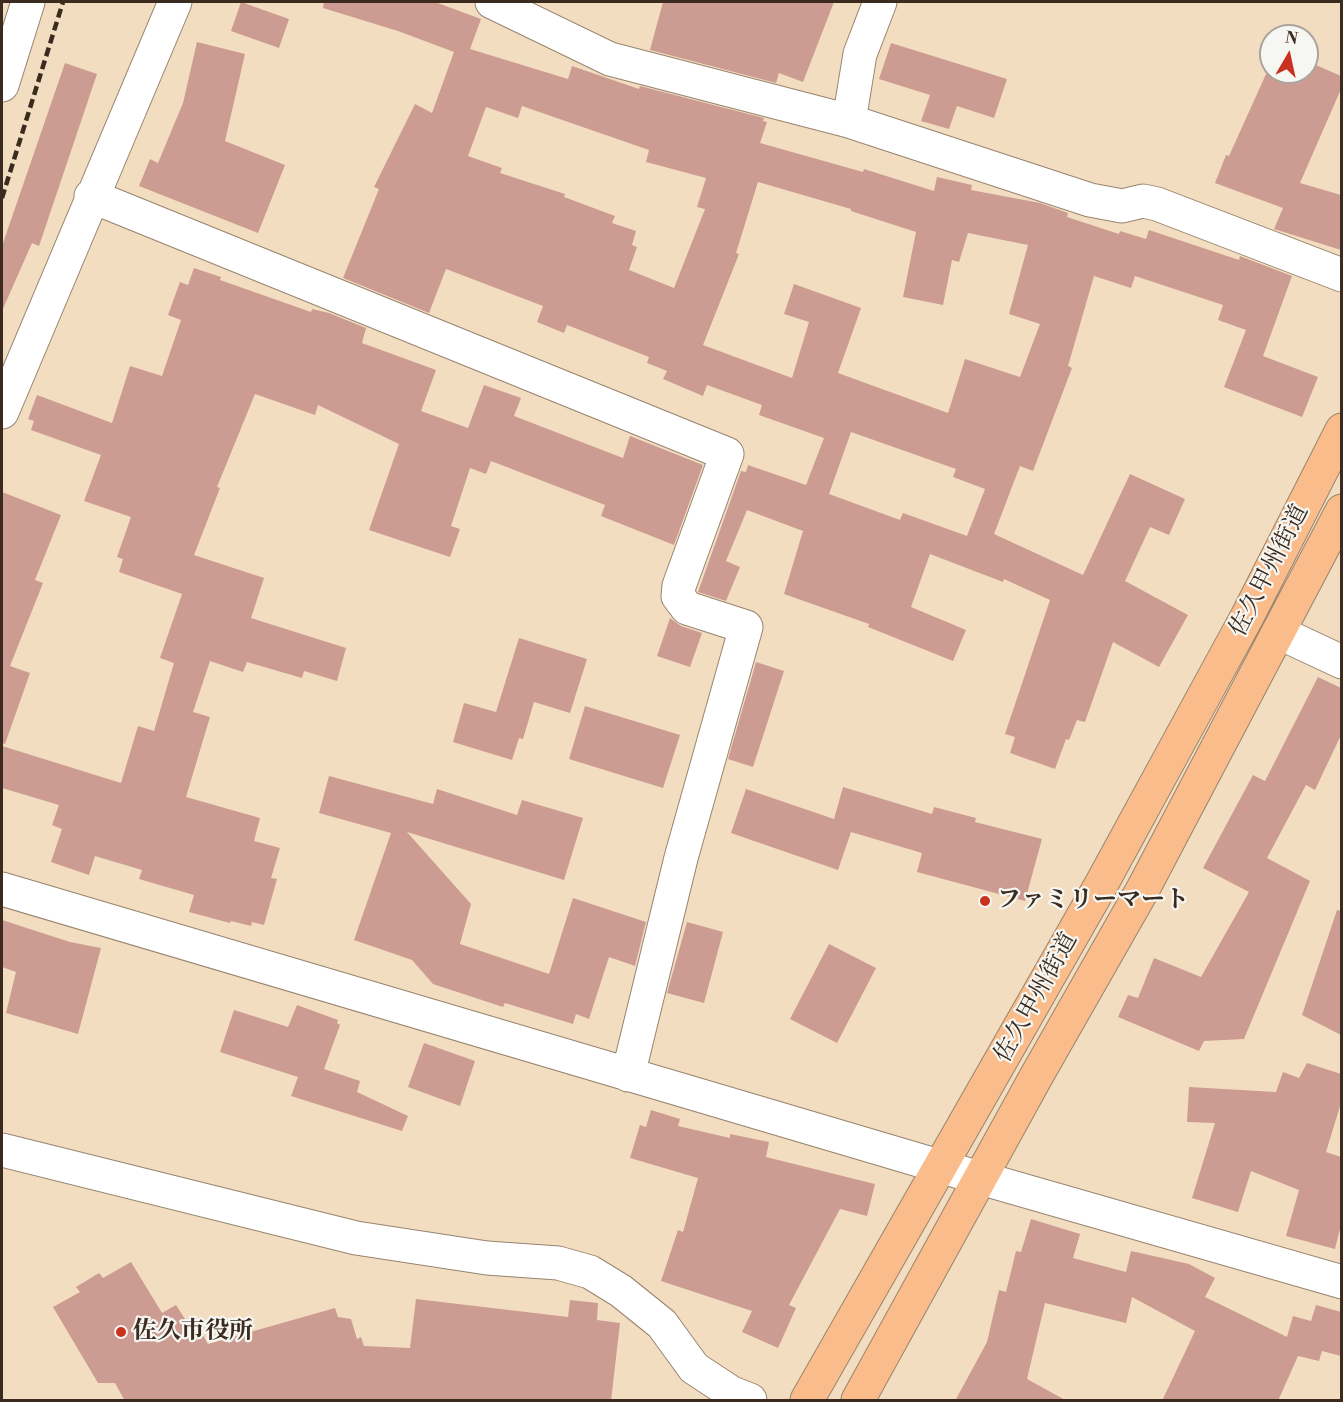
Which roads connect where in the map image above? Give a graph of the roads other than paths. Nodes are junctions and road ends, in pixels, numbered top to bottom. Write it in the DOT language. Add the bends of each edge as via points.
graph roads {
  1 [pos="28,2"];
  2 [pos="175,2"];
  3 [pos="492,2"];
  4 [pos="880,2"];
  5 [pos="2,85"];
  6 [pos="849,121"];
  7 [pos="91,196"];
  8 [pos="1341,274"];
  9 [pos="2,412"];
  10 [pos="1341,430"];
  11 [pos="1341,511"];
  12 [pos="1280,633"];
  13 [pos="1341,662"];
  14 [pos="2,889"];
  15 [pos="628,1075"];
  16 [pos="2,1150"];
  17 [pos="942,1167"];
  18 [pos="981,1178"];
  19 [pos="1341,1282"];
  20 [pos="750,1401"];
  21 [pos="807,1401"];
  22 [pos="858,1401"];
  1 -- 5 [label="street"];
  2 -- 7 [label="street"];
  3 -- 6 [label="street" via="610,59"];
  4 -- 6 [label="street" via="860,54"];
  6 -- 8 [label="street" via="1090,200 1122,206 1143,201 1157,204"];
  7 -- 9 [label="street"];
  7 -- 15 [label="street" via="727,454 678,596 687,608 746,627 681,858"];
  10 -- 17 [label="main road, 佐久甲州街道" via="1243,626"];
  11 -- 12 [label="main road, 佐久甲州街道"];
  12 -- 13 [label="street"];
  12 -- 18 [label="main road, 佐久甲州街道" via="1143,889"];
  14 -- 15 [label="street"];
  15 -- 17 [label="street"];
  16 -- 20 [label="street" via="356,1238 487,1258 558,1263 590,1272 662,1324 694,1368"];
  17 -- 18 [label="street"];
  17 -- 21 [label="main road, 佐久甲州街道"];
  18 -- 19 [label="street"];
  18 -- 22 [label="main road, 佐久甲州街道"];
}
